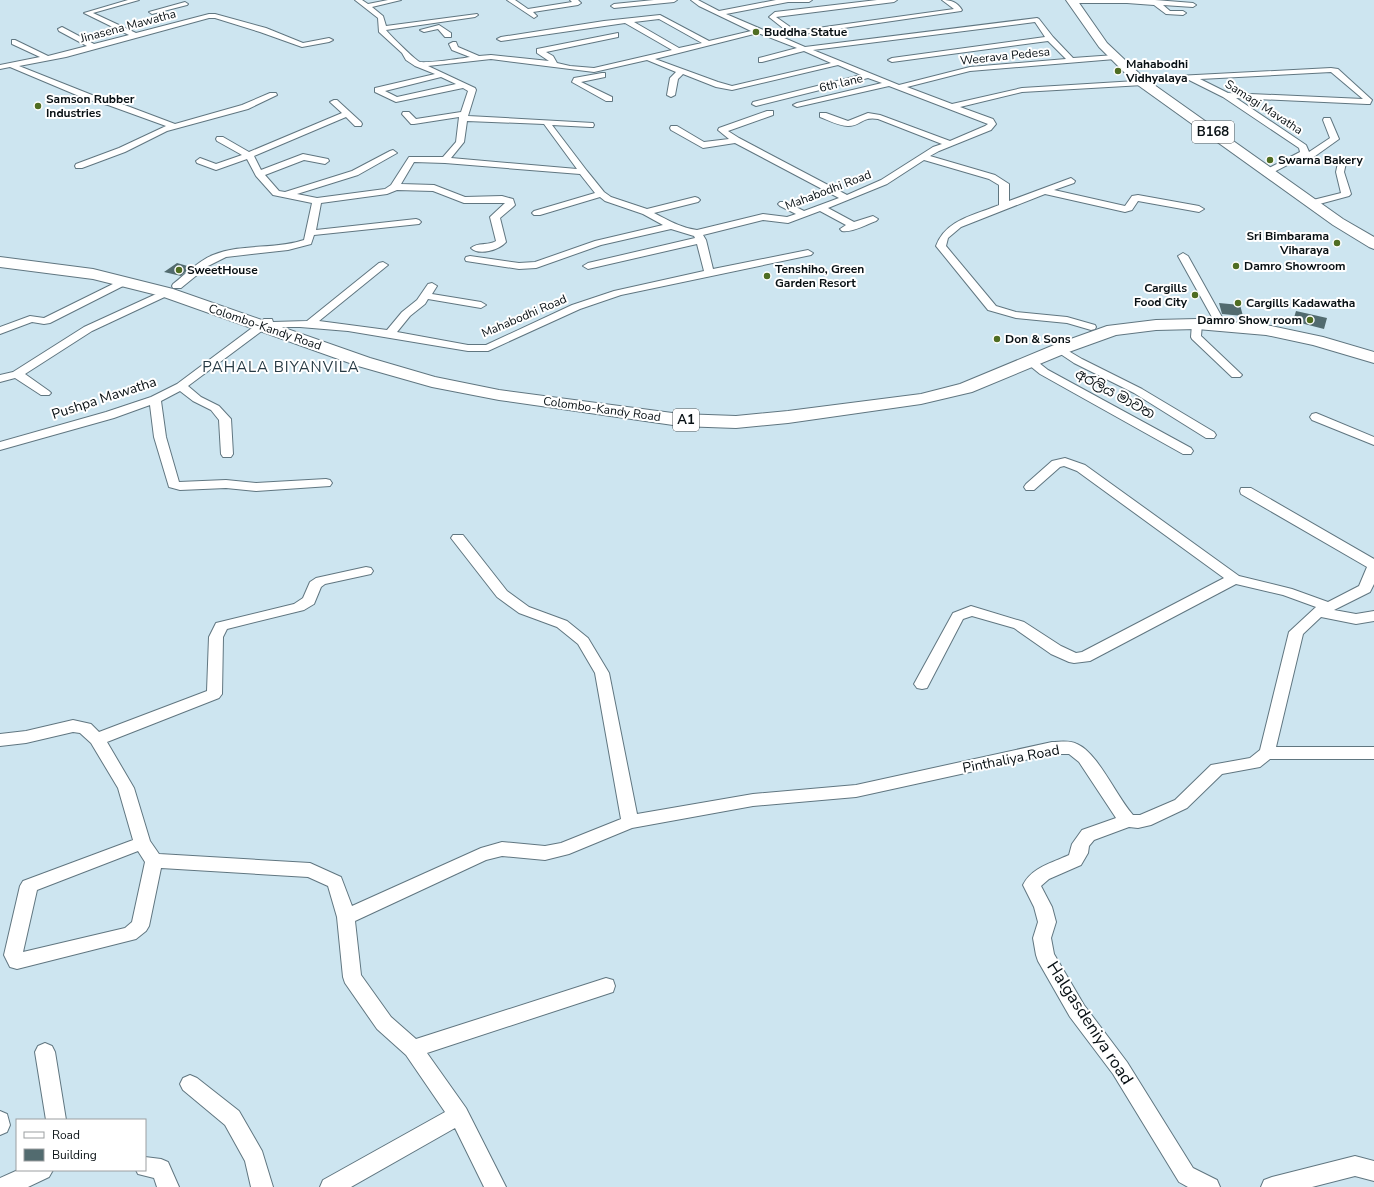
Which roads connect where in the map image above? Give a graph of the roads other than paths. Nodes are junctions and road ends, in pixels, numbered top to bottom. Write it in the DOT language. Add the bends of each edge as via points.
graph roads {
  1 [pos="136,0"];
  2 [pos="358,0"];
  3 [pos="398,0"];
  4 [pos="510,0"];
  5 [pos="573,0"];
  6 [pos="674,0"];
  7 [pos="695,0"];
  8 [pos="789,0"];
  9 [pos="809,0"];
  10 [pos="894,0"];
  11 [pos="945,0"];
  12 [pos="1072,1"];
  13 [pos="1155,2"];
  14 [pos="185,4"];
  15 [pos="1192,4"];
  16 [pos="368,6"];
  17 [pos="614,6"];
  18 [pos="528,11"];
  19 [pos="1183,13"];
  20 [pos="719,14"];
  21 [pos="475,15"];
  22 [pos="534,16"];
  23 [pos="627,21"];
  24 [pos="174,25"];
  25 [pos="62,29"];
  26 [pos="382,29"];
  27 [pos="758,30"];
  28 [pos="793,32"];
  29 [pos="134,35"];
  30 [pos="448,35"];
  31 [pos="615,35"];
  32 [pos="388,36"];
  33 [pos="773,36"];
  34 [pos="501,39"];
  35 [pos="329,40"];
  36 [pos="1050,40"];
  37 [pos="15,42"];
  38 [pos="708,42"];
  39 [pos="453,44"];
  40 [pos="93,47"];
  41 [pos="803,49"];
  42 [pos="677,50"];
  43 [pos="1114,57"];
  44 [pos="47,58"];
  45 [pos="476,58"];
  46 [pos="648,58"];
  47 [pos="762,60"];
  48 [pos="892,60"];
  49 [pos="1072,61"];
  50 [pos="839,63"];
  51 [pos="418,64"];
  52 [pos="554,64"];
  53 [pos="11,65"];
  54 [pos="0,67"];
  55 [pos="632,70"];
  56 [pos="704,70"];
  57 [pos="596,73"];
  58 [pos="683,73"];
  59 [pos="441,75"];
  60 [pos="870,75"];
  61 [pos="1190,78"];
  62 [pos="1141,82"];
  63 [pos="464,85"];
  64 [pos="894,85"];
  65 [pos="671,95"];
  66 [pos="1226,95"];
  67 [pos="273,96"];
  68 [pos="609,99"];
  69 [pos="334,102"];
  70 [pos="756,104"];
  71 [pos="797,105"];
  72 [pos="951,106"];
  73 [pos="770,113"];
  74 [pos="347,114"];
  75 [pos="406,114"];
  76 [pos="822,115"];
  77 [pos="464,116"];
  78 [pos="1326,120"];
  79 [pos="546,122"];
  80 [pos="358,124"];
  81 [pos="590,125"];
  82 [pos="173,126"];
  83 [pos="674,128"];
  84 [pos="220,139"];
  85 [pos="736,140"];
  86 [pos="951,144"];
  87 [pos="393,152"];
  88 [pos="249,156"];
  89 [pos="923,157"];
  90 [pos="1297,158"];
  91 [pos="445,160"];
  92 [pos="200,161"];
  93 [pos="325,161"];
  94 [pos="1342,163"];
  95 [pos="79,166"];
  96 [pos="583,172"];
  97 [pos="1268,172"];
  98 [pos="259,174"];
  99 [pos="1072,181"];
  100 [pos="395,187"];
  101 [pos="1044,192"];
  102 [pos="287,194"];
  103 [pos="601,194"];
  104 [pos="847,198"];
  105 [pos="695,200"];
  106 [pos="317,201"];
  107 [pos="1312,203"];
  108 [pos="783,204"];
  109 [pos="1004,206"];
  110 [pos="820,208"];
  111 [pos="1199,209"];
  112 [pos="646,212"];
  113 [pos="537,213"];
  114 [pos="803,214"];
  115 [pos="873,219"];
  116 [pos="416,222"];
  117 [pos="672,226"];
  118 [pos="854,226"];
  119 [pos="843,230"];
  120 [pos="310,233"];
  121 [pos="699,236"];
  122 [pos="1374,244"];
  123 [pos="476,248"];
  124 [pos="808,253"];
  125 [pos="0,255"];
  126 [pos="1183,256"];
  127 [pos="470,260"];
  128 [pos="0,262"];
  129 [pos="383,265"];
  130 [pos="588,266"];
  131 [pos="709,273"];
  132 [pos="125,281"];
  133 [pos="432,286"];
  134 [pos="172,289"];
  135 [pos="426,296"];
  136 [pos="481,304"];
  137 [pos="1218,319"];
  138 [pos="268,323"];
  139 [pos="311,323"];
  140 [pos="1198,324"];
  141 [pos="1091,327"];
  142 [pos="0,330"];
  143 [pos="388,334"];
  144 [pos="1060,349"];
  145 [pos="1374,351"];
  146 [pos="1374,358"];
  147 [pos="1030,361"];
  148 [pos="17,374"];
  149 [pos="1236,375"];
  150 [pos="0,380"];
  151 [pos="181,386"];
  152 [pos="45,393"];
  153 [pos="155,400"];
  154 [pos="1316,417"];
  155 [pos="1210,436"];
  156 [pos="1374,441"];
  157 [pos="0,446"];
  158 [pos="1187,451"];
  159 [pos="227,454"];
  160 [pos="326,483"];
  161 [pos="1030,487"];
  162 [pos="1246,490"];
  163 [pos="458,538"];
  164 [pos="1374,566"];
  165 [pos="366,571"];
  166 [pos="1234,579"];
  167 [pos="1324,609"];
  168 [pos="1374,616"];
  169 [pos="922,684"];
  170 [pos="96,739"];
  171 [pos="0,740"];
  172 [pos="1267,753"];
  173 [pos="1374,753"];
  174 [pos="1128,820"];
  175 [pos="630,822"];
  176 [pos="142,842"];
  177 [pos="154,861"];
  178 [pos="346,917"];
  179 [pos="606,986"];
  180 [pos="413,1048"];
  181 [pos="45,1052"];
  182 [pos="190,1084"];
  183 [pos="459,1115"];
  184 [pos="56,1119"];
  185 [pos="0,1121"];
  186 [pos="0,1125"];
  187 [pos="146,1167"];
  188 [pos="1374,1170"];
  189 [pos="40,1171"];
  190 [pos="5,1187"];
  191 [pos="168,1187"];
  192 [pos="262,1187"];
  193 [pos="332,1187"];
  194 [pos="495,1187"];
  195 [pos="1209,1187"];
  196 [pos="1272,1187"];
  1 -- 29 [label="street" via="88,13"];
  2 -- 16 [label="street"];
  3 -- 16 [label="street"];
  4 -- 18 [label="street"];
  5 -- 18 [label="street" via="578,3"];
  6 -- 17 [label="street"];
  7 -- 20 [label="street, Mahabodhi Road"];
  8 -- 9 [label="street"];
  8 -- 20 [label="street"];
  10 -- 28 [label="street" via="775,14 772,17"];
  11 -- 28 [label="street" via="959,10"];
  12 -- 13 [label="street"];
  12 -- 43 [label="main road, B168"];
  13 -- 15 [label="street"];
  13 -- 19 [label="street" via="1168,13"];
  14 -- 24 [label="street" via="150,9 161,19"];
  16 -- 26 [label="street" via="381,17"];
  18 -- 22 [label="street"];
  20 -- 27 [label="street, Mahabodhi Road"];
  21 -- 26 [label="street"];
  23 -- 34 [label="street" via="519,33"];
  23 -- 38 [label="street" via="662,16"];
  23 -- 42 [label="street"];
  24 -- 29 [label="street, Jinasena Mawatha"];
  24 -- 35 [label="street, Jinasena Mawatha" via="215,16 263,30 302,46"];
  25 -- 40 [label="street"];
  26 -- 32 [label="street"];
  27 -- 33 [label="street, Mahabodhi Road"];
  27 -- 38 [label="street"];
  28 -- 33 [label="street"];
  29 -- 40 [label="street, Jinasena Mawatha"];
  30 -- 32 [label="street" via="439,27"];
  31 -- 52 [label="street" via="540,50"];
  32 -- 51 [label="street"];
  33 -- 41 [label="street, Mahabodhi Road"];
  36 -- 41 [label="street" via="1037,20"];
  36 -- 48 [label="street"];
  36 -- 49 [label="street"];
  37 -- 44 [label="street"];
  38 -- 42 [label="street"];
  39 -- 45 [label="street" via="455,48"];
  40 -- 44 [label="street, Jinasena Mawatha"];
  41 -- 47 [label="street"];
  41 -- 50 [label="street, Mahabodhi Road"];
  42 -- 46 [label="street"];
  43 -- 49 [label="street, Weerava Pedesa"];
  43 -- 62 [label="main road, B168"];
  44 -- 53 [label="street, Jinasena Mawatha"];
  45 -- 51 [label="street" via="460,62"];
  45 -- 52 [label="street" via="499,57"];
  46 -- 57 [label="street"];
  46 -- 58 [label="street"];
  49 -- 64 [label="street, Weerava Pedesa" via="970,69"];
  50 -- 58 [label="street" via="732,88 722,88"];
  50 -- 60 [label="street, Mahabodhi Road"];
  51 -- 59 [label="street"];
  52 -- 57 [label="street"];
  53 -- 54 [label="street, Jinasena Mawatha"];
  53 -- 82 [label="street" via="89,97"];
  55 -- 57 [label="street"];
  56 -- 58 [label="street"];
  57 -- 68 [label="street" via="576,82"];
  58 -- 65 [label="street" via="674,78"];
  59 -- 63 [label="street"];
  59 -- 63 [label="street" via="378,90 396,100"];
  60 -- 64 [label="street, Mahabodhi Road"];
  60 -- 70 [label="street"];
  61 -- 62 [label="street"];
  61 -- 66 [label="street, Samagi Mavatha"];
  61 -- 66 [label="street" via="1331,70 1336,71 1368,100 1367,102"];
  62 -- 72 [label="street" via="1022,90"];
  62 -- 97 [label="main road, B168"];
  63 -- 77 [label="street" via="472,90"];
  64 -- 71 [label="street, 6th lane"];
  64 -- 72 [label="street, Mahabodhi Road"];
  66 -- 90 [label="street, Samagi Mavatha" via="1303,147 1305,153"];
  67 -- 82 [label="street" via="245,107"];
  69 -- 74 [label="street"];
  72 -- 86 [label="street, Mahabodhi Road" via="992,124"];
  73 -- 85 [label="street" via="722,130"];
  74 -- 80 [label="street"];
  74 -- 88 [label="street"];
  75 -- 77 [label="street" via="414,122"];
  76 -- 86 [label="street" via="847,124 868,115 880,117"];
  77 -- 79 [label="street"];
  77 -- 91 [label="street" via="460,142"];
  78 -- 90 [label="street" via="1335,139 1308,157"];
  79 -- 81 [label="street"];
  79 -- 96 [label="street"];
  82 -- 95 [label="street" via="122,150"];
  83 -- 85 [label="street" via="703,146"];
  84 -- 88 [label="street"];
  85 -- 104 [label="street"];
  86 -- 89 [label="street, Mahabodhi Road"];
  87 -- 102 [label="street" via="355,173"];
  88 -- 92 [label="street" via="216,167"];
  88 -- 98 [label="street"];
  89 -- 104 [label="street, Mahabodhi Road" via="884,182"];
  89 -- 109 [label="street" via="992,177 1004,184"];
  90 -- 97 [label="street, Samagi Mavatha"];
  91 -- 96 [label="street"];
  91 -- 100 [label="street" via="412,159"];
  93 -- 98 [label="street" via="303,157"];
  94 -- 107 [label="street" via="1340,172 1346,194"];
  96 -- 103 [label="street"];
  97 -- 107 [label="main road, B168"];
  98 -- 102 [label="street" via="276,193"];
  99 -- 101 [label="street"];
  100 -- 106 [label="street"];
  100 -- 123 [label="street" via="434,188 464,200 510,201 510,205 496,217 501,242 493,247"];
  101 -- 109 [label="street"];
  101 -- 111 [label="street" via="1126,209 1135,198 1138,198"];
  102 -- 106 [label="street"];
  103 -- 112 [label="street" via="608,199"];
  103 -- 113 [label="street"];
  104 -- 110 [label="street, Mahabodhi Road"];
  105 -- 112 [label="street"];
  106 -- 120 [label="street"];
  107 -- 122 [label="main road, B168"];
  108 -- 114 [label="street"];
  109 -- 141 [label="street" via="948,231 942,240 942,246 992,308 1009,314 1082,322"];
  110 -- 114 [label="street, Mahabodhi Road"];
  110 -- 118 [label="street"];
  112 -- 117 [label="street"];
  114 -- 121 [label="street, Mahabodhi Road" via="786,220 763,217"];
  115 -- 118 [label="street"];
  116 -- 120 [label="street"];
  117 -- 121 [label="street"];
  117 -- 127 [label="street" via="598,243 536,265 519,266"];
  118 -- 119 [label="street"];
  120 -- 134 [label="street" via="308,242 300,245 222,255 206,263"];
  121 -- 130 [label="street, Mahabodhi Road"];
  121 -- 131 [label="street"];
  124 -- 131 [label="street, Mahabodhi Road"];
  125 -- 134 [label="main road, Colombo-Kandy Road / A1" via="115,272"];
  126 -- 137 [label="street"];
  128 -- 132 [label="main road, Colombo-Kandy Road / A1" via="93,274"];
  129 -- 139 [label="street"];
  131 -- 143 [label="street, Mahabodhi Road" via="618,293 583,305 488,348 468,348"];
  132 -- 134 [label="main road, Colombo-Kandy Road / A1"];
  132 -- 142 [label="street" via="46,321 34,318"];
  133 -- 135 [label="street"];
  134 -- 138 [label="main road, Colombo-Kandy Road / A1"];
  134 -- 148 [label="street" via="88,329"];
  135 -- 136 [label="street"];
  135 -- 143 [label="street"];
  137 -- 141 [label="main road, Colombo-Kandy Road / A1" via="1153,318"];
  137 -- 145 [label="main road, Colombo-Kandy Road / A1" via="1263,323"];
  138 -- 139 [label="street, Mahabodhi Road"];
  138 -- 141 [label="main road, Colombo-Kandy Road / A1" via="363,354 434,374 491,386 634,407 733,414 789,410 939,388 960,382"];
  138 -- 147 [label="main road, Colombo-Kandy Road / A1" via="364,362 432,382 499,395 680,420 736,422 921,399 966,388"];
  138 -- 151 [label="street, Pushpa Mawatha"];
  139 -- 143 [label="street, Mahabodhi Road"];
  140 -- 144 [label="main road, Colombo-Kandy Road / A1" via="1113,330"];
  140 -- 146 [label="main road, Colombo-Kandy Road / A1" via="1266,330 1317,341"];
  140 -- 149 [label="street" via="1196,337"];
  144 -- 147 [label="main road, Colombo-Kandy Road / A1"];
  144 -- 155 [label="street" via="1078,361 1138,391"];
  147 -- 158 [label="street, අරලිය මාවත" via="1044,372"];
  148 -- 150 [label="street"];
  148 -- 152 [label="street"];
  151 -- 153 [label="street, Pushpa Mawatha"];
  151 -- 159 [label="street" via="197,399 215,408 225,419"];
  153 -- 157 [label="street, Pushpa Mawatha"];
  153 -- 160 [label="street" via="160,437 173,484 256,487"];
  154 -- 156 [label="street"];
  161 -- 166 [label="street" via="1056,464 1065,462 1082,468"];
  162 -- 164 [label="street"];
  163 -- 175 [label="street" via="502,594 524,610 562,624 584,641 602,673"];
  164 -- 167 [label="street" via="1365,589"];
  165 -- 170 [label="street" via="321,581 315,585 309,601 299,607 222,626 216,637 214,694"];
  166 -- 167 [label="street" via="1287,592"];
  166 -- 169 [label="street" via="1085,657 1074,658 1056,650 1019,626 971,611 958,616"];
  167 -- 168 [label="street" via="1356,619"];
  167 -- 172 [label="street" via="1296,632"];
  170 -- 171 [label="street" via="85,728 73,726"];
  170 -- 176 [label="street" via="126,788"];
  172 -- 173 [label="street"];
  172 -- 174 [label="street" via="1254,763 1217,769 1181,804 1146,820"];
  174 -- 175 [label="street, Pinthaliya Road" via="1085,758 1072,748 1052,748 856,791 753,800"];
  174 -- 195 [label="street, Halgasdeniya road" via="1088,835 1081,844 1075,860 1043,874 1032,885 1047,922 1042,938 1045,955 1077,1011 1120,1068 1186,1175"];
  175 -- 178 [label="street, Pinthaliya Road" via="545,853 502,849 481,855"];
  176 -- 177 [label="street"];
  176 -- 177 [label="street" via="29,886 13,955 17,961 130,934 140,926"];
  177 -- 178 [label="street" via="310,870 335,882"];
  178 -- 180 [label="street" via="352,977 384,1023"];
  179 -- 180 [label="street"];
  180 -- 183 [label="street"];
  181 -- 184 [label="street"];
  182 -- 192 [label="street" via="232,1118 256,1158"];
  183 -- 193 [label="street"];
  183 -- 194 [label="street"];
  185 -- 186 [label="street"];
  187 -- 191 [label="street" via="161,1169"];
  188 -- 196 [label="street" via="1355,1166"];
  189 -- 190 [label="street"];
}
